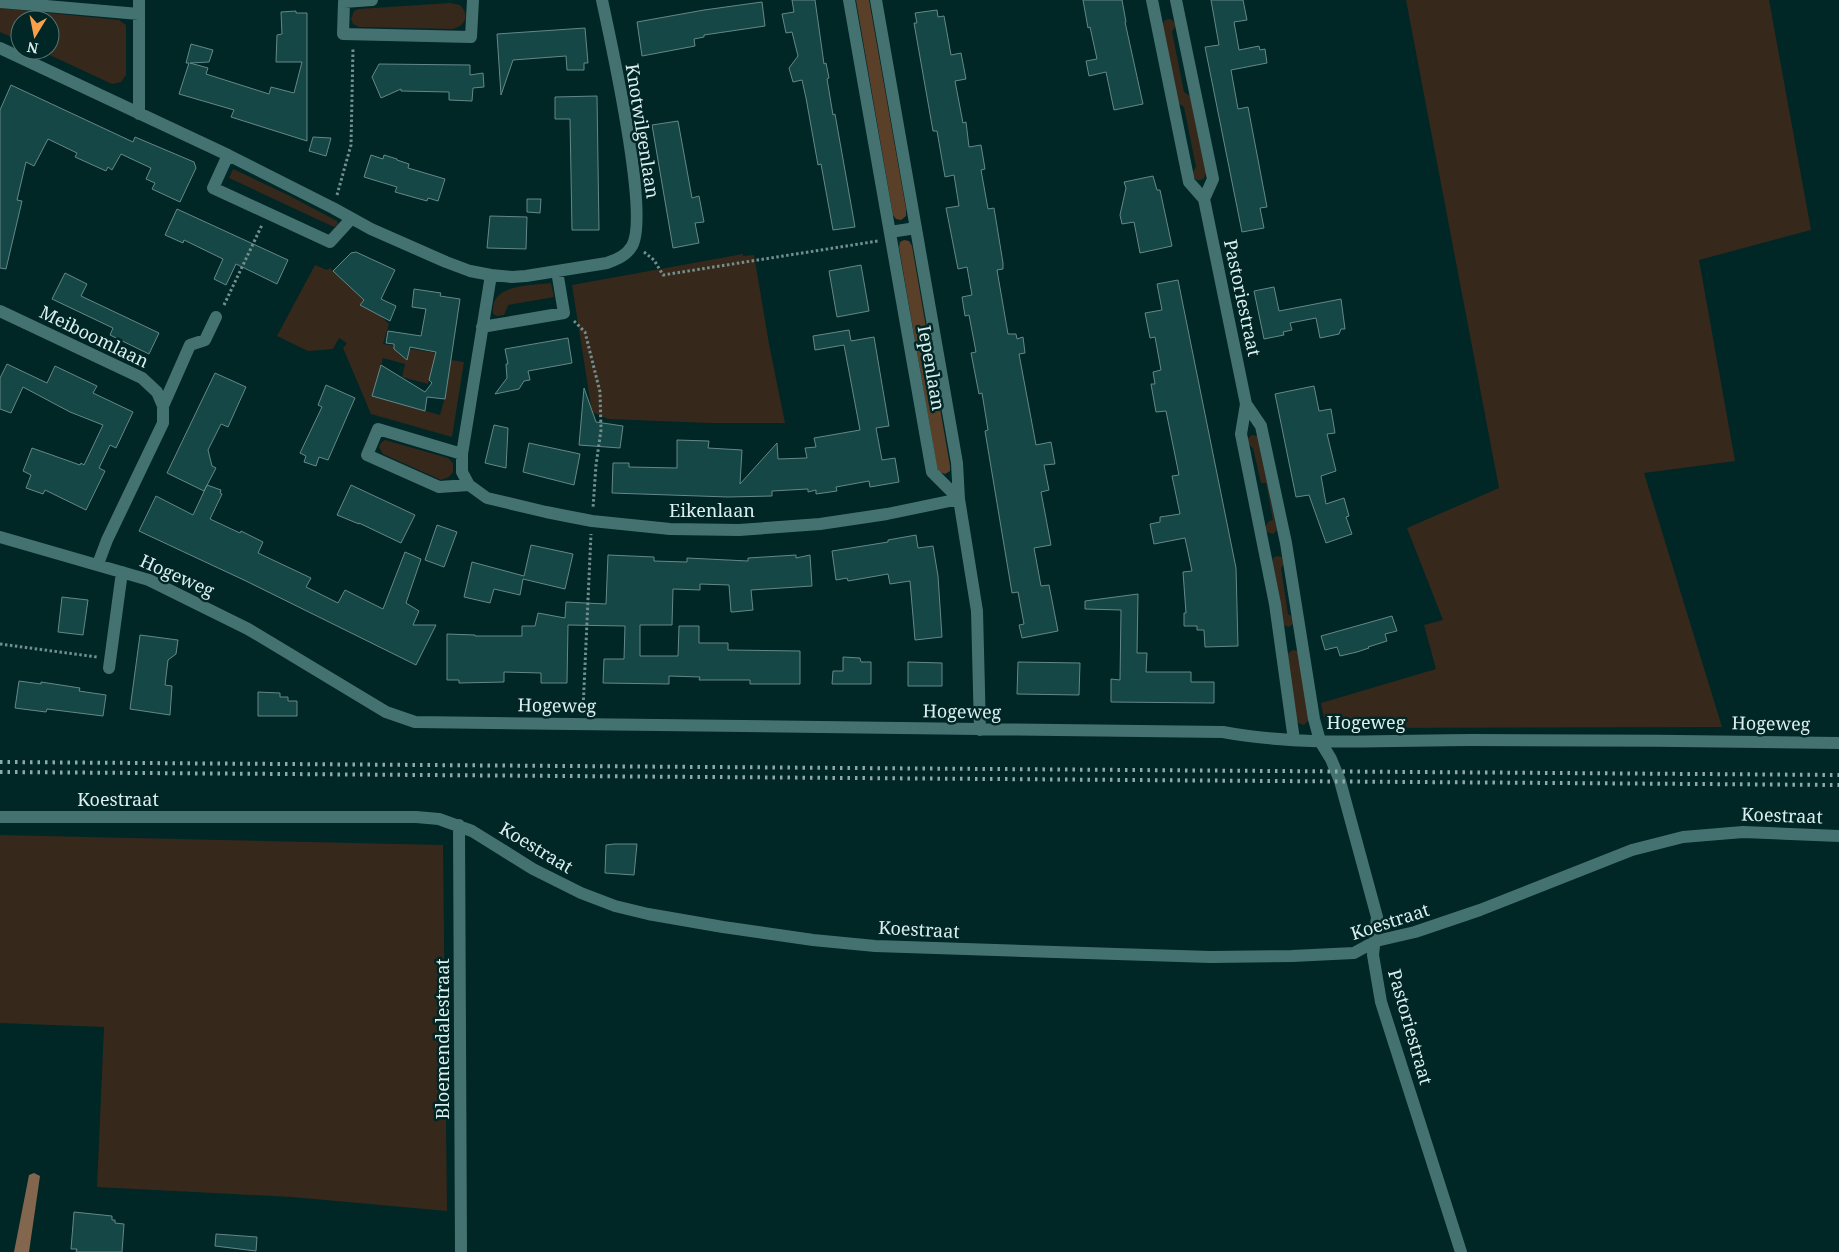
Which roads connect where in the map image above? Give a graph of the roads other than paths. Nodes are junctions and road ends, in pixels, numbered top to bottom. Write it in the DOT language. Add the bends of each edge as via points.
graph roads {
  1 [pos="139,0"];
  2 [pos="372,0"];
  3 [pos="473,0"];
  4 [pos="602,0"];
  5 [pos="849,0"];
  6 [pos="876,0"];
  7 [pos="1152,0"];
  8 [pos="0,2"];
  9 [pos="1177,4"];
  10 [pos="139,14"];
  11 [pos="1155,14"];
  12 [pos="0,48"];
  13 [pos="139,114"];
  14 [pos="228,155"];
  15 [pos="1204,198"];
  16 [pos="351,219"];
  17 [pos="916,228"];
  18 [pos="890,232"];
  19 [pos="557,271"];
  20 [pos="491,275"];
  21 [pos="0,311"];
  22 [pos="216,317"];
  23 [pos="482,326"];
  24 [pos="1246,404"];
  25 [pos="163,406"];
  26 [pos="462,454"];
  27 [pos="469,485"];
  28 [pos="960,499"];
  29 [pos="0,537"];
  30 [pos="1286,543"];
  31 [pos="1263,548"];
  32 [pos="98,564"];
  33 [pos="122,572"];
  34 [pos="1301,636"];
  35 [pos="1280,640"];
  36 [pos="110,663"];
  37 [pos="980,730"];
  38 [pos="1294,740"];
  39 [pos="1320,741"];
  40 [pos="1839,743"];
  41 [pos="0,817"];
  42 [pos="459,825"];
  43 [pos="1839,836"];
  44 [pos="1376,941"];
  45 [pos="461,1252"];
  46 [pos="1461,1252"];
  1 -- 10 [label="street"];
  2 -- 3 [label="street" via="344,2 343,34 472,36"];
  4 -- 19 [label="street, Knotwilgenlaan" via="634,171 636,236 633,246 618,259"];
  5 -- 18 [label="street, Iepenlaan"];
  6 -- 17 [label="street, Iepenlaan"];
  7 -- 11 [label="street"];
  8 -- 10 [label="street"];
  9 -- 11 [label="street"];
  9 -- 15 [label="street" via="1213,179"];
  10 -- 13 [label="street"];
  11 -- 15 [label="street" via="1188,182"];
  12 -- 13 [label="street"];
  13 -- 14 [label="street"];
  14 -- 16 [label="street"];
  14 -- 16 [label="street" via="212,188 330,242"];
  15 -- 24 [label="street, Pastoriestraat"];
  16 -- 20 [label="street" via="458,267"];
  17 -- 18 [label="street"];
  17 -- 28 [label="street, Iepenlaan" via="957,463"];
  18 -- 28 [label="street, Iepenlaan" via="932,472"];
  19 -- 20 [label="street" via="519,277"];
  19 -- 23 [label="street" via="564,312"];
  20 -- 23 [label="street"];
  21 -- 25 [label="street, Meiboomlaan" via="142,378 157,392"];
  22 -- 25 [label="street" via="205,340 190,345"];
  23 -- 26 [label="street"];
  24 -- 30 [label="street, Pastoriestraat" via="1261,426"];
  24 -- 31 [label="street, Pastoriestraat" via="1241,434"];
  25 -- 32 [label="street" via="163,423"];
  26 -- 27 [label="street" via="462,472"];
  26 -- 27 [label="street" via="378,429 367,455 439,487"];
  27 -- 28 [label="street, Eikenlaan" via="487,498 564,516 623,525 694,530 820,524"];
  28 -- 37 [label="street, Iepenlaan" via="977,611"];
  29 -- 32 [label="street, Hogeweg"];
  30 -- 31 [label="street"];
  30 -- 34 [label="street, Pastoriestraat"];
  31 -- 35 [label="street, Pastoriestraat"];
  32 -- 33 [label="street, Hogeweg"];
  33 -- 36 [label="street, Hogeweg"];
  33 -- 37 [label="street, Hogeweg" via="149,580 209,609 386,712 415,722"];
  34 -- 35 [label="street"];
  34 -- 39 [label="street, Pastoriestraat"];
  35 -- 38 [label="street, Pastoriestraat"];
  37 -- 38 [label="street, Hogeweg" via="1223,732 1259,739"];
  38 -- 39 [label="street, Hogeweg"];
  39 -- 40 [label="street, Hogeweg"];
  39 -- 44 [label="street, Pastoriestraat" via="1331,759 1346,802 1377,917"];
  41 -- 42 [label="street, Koestraat" via="416,817"];
  42 -- 44 [label="street, Koestraat" via="556,882 615,906 813,940 971,950 1247,957 1354,953"];
  42 -- 45 [label="street, Bloemendalestraat"];
  43 -- 44 [label="street, Koestraat" via="1743,832 1698,834 1658,842 1480,910 1415,932"];
  44 -- 46 [label="street, Pastoriestraat" via="1373,956 1381,1002"];
}
